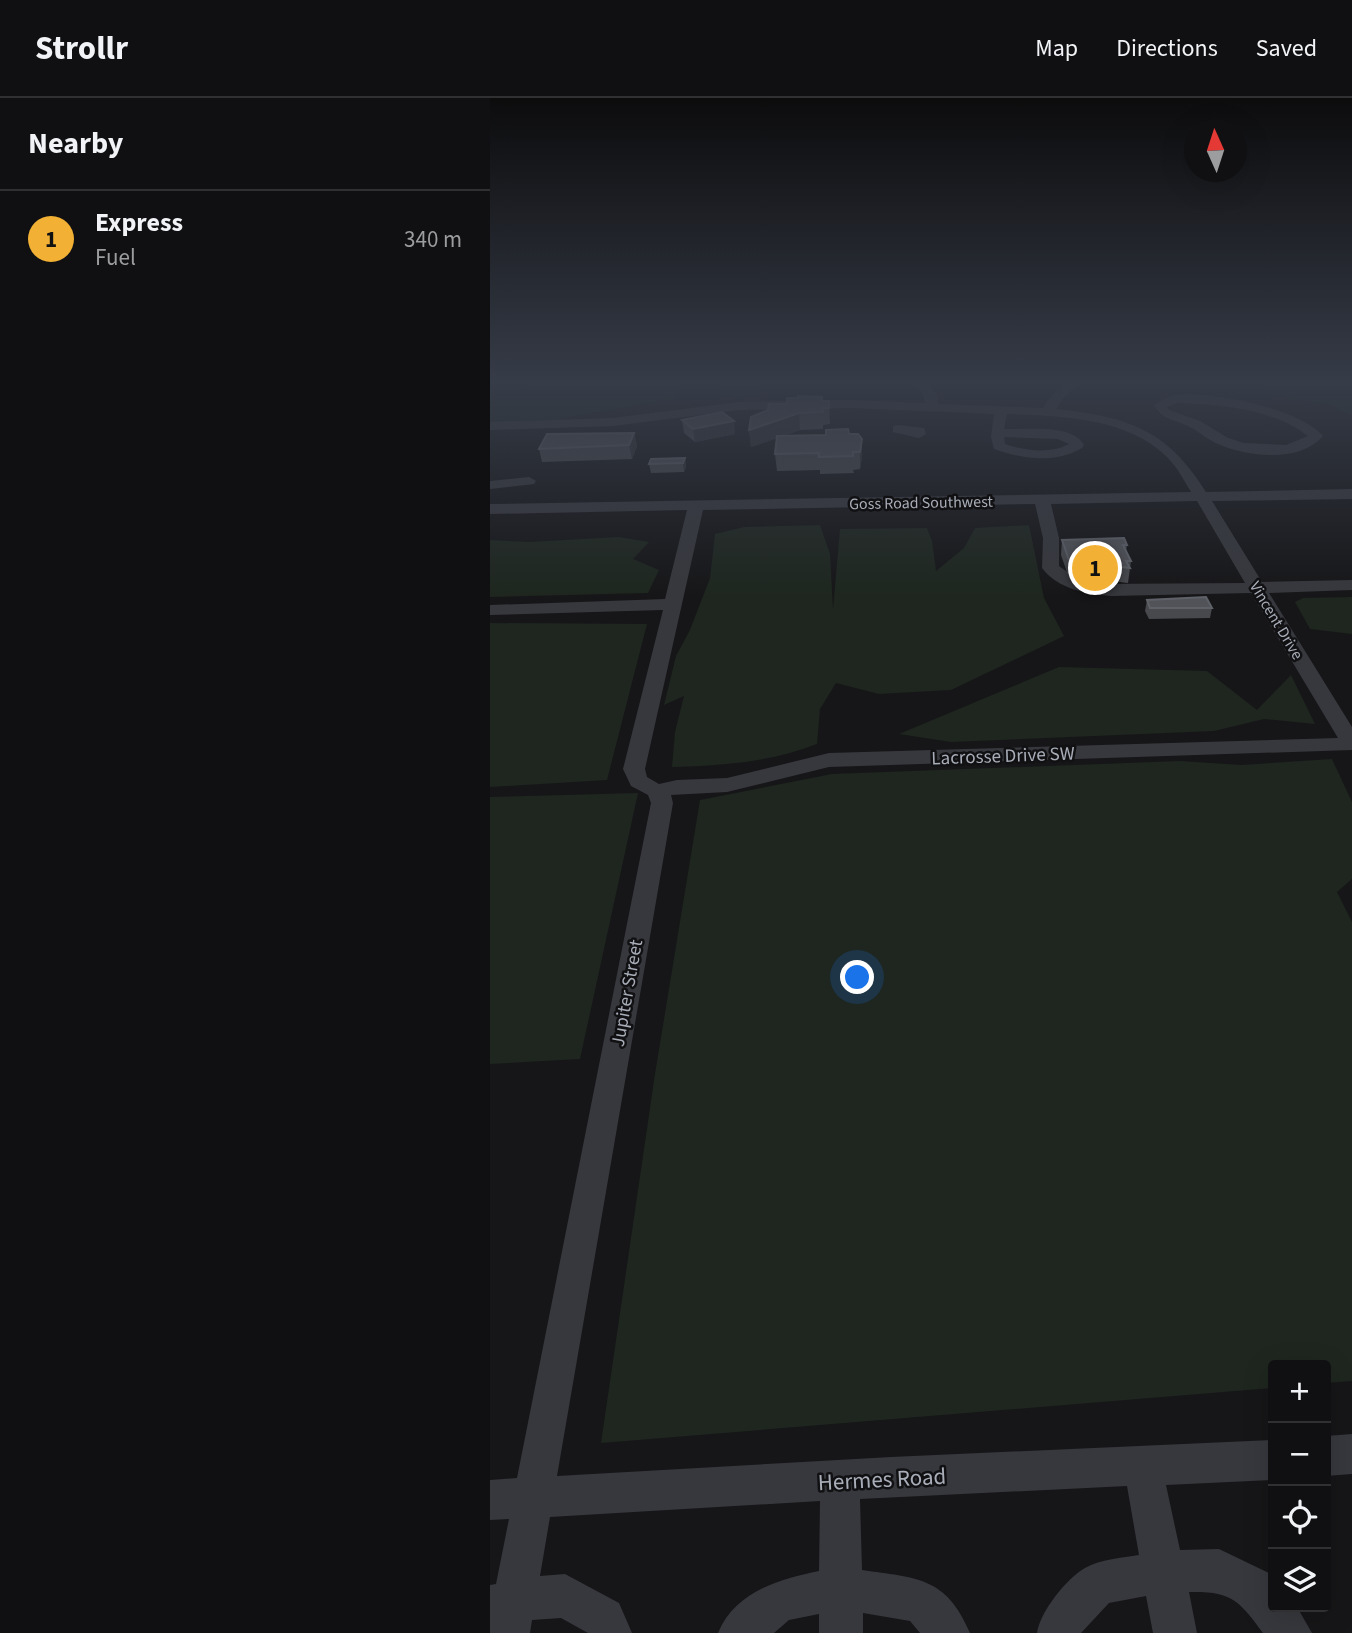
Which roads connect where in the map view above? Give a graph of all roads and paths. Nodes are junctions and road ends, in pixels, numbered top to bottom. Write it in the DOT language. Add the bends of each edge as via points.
graph roads {
  1 [pos="1171,454"];
  2 [pos="1186,472"];
  3 [pos="529,481"];
  4 [pos="490,485"];
  5 [pos="1352,494"];
  6 [pos="1269,495"];
  7 [pos="1201,496"];
  8 [pos="1141,497"];
  9 [pos="1121,498"];
  10 [pos="701,499"];
  11 [pos="1042,500"];
  12 [pos="490,509"];
  13 [pos="1220,529"];
  14 [pos="1352,585"];
  15 [pos="1257,587"];
  16 [pos="671,604"];
  17 [pos="490,610"];
  18 [pos="1352,744"];
  19 [pos="658,791"];
  20 [pos="1352,1454"];
  21 [pos="1331,1456"];
  22 [pos="1268,1460"];
  23 [pos="1143,1467"];
  24 [pos="840,1482"];
  25 [pos="532,1497"];
  26 [pos="490,1500"];
  27 [pos="1163,1572"];
  28 [pos="840,1588"];
  29 [pos="504,1613"];
  30 [pos="610,1633"];
  31 [pos="740,1633"];
  32 [pos="841,1633"];
  33 [pos="948,1633"];
  34 [pos="1059,1633"];
  35 [pos="1175,1633"];
  36 [pos="1290,1633"];
  1 -- 2 [label="street"];
  2 -- 6 [label="street" via="1214,487"];
  2 -- 7 [label="street, Vincent Drive"];
  2 -- 8 [label="street" via="1179,488"];
  3 -- 4 [label="street"];
  5 -- 6 [label="street, Goss Road Southwest"];
  6 -- 7 [label="street, Goss Road Southwest"];
  6 -- 13 [label="street" via="1233,510"];
  7 -- 8 [label="street, Goss Road Southwest"];
  7 -- 13 [label="street, Vincent Drive"];
  8 -- 9 [label="street, Goss Road Southwest"];
  9 -- 11 [label="street, Goss Road Southwest"];
  9 -- 13 [label="street" via="1182,511"];
  10 -- 11 [label="street, Goss Road Southwest"];
  10 -- 12 [label="street, Goss Road Southwest"];
  10 -- 16 [label="street"];
  11 -- 15 [label="street" via="1051,538 1050,568 1066,582 1100,590 1135,591"];
  13 -- 15 [label="street, Vincent Drive"];
  14 -- 15 [label="street"];
  15 -- 18 [label="street, Vincent Drive"];
  16 -- 17 [label="street"];
  16 -- 19 [label="street" via="634,769 642,786"];
  18 -- 19 [label="street, Lacrosse Drive SW" via="829,760 727,785"];
  19 -- 25 [label="street, Jupiter Street" via="662,803"];
  20 -- 21 [label="street"];
  22 -- 23 [label="street, Hermes Road"];
  23 -- 24 [label="street, Hermes Road"];
  23 -- 27 [label="street"];
  24 -- 25 [label="street, Hermes Road"];
  24 -- 28 [label="street"];
  25 -- 26 [label="street, Hermes Road"];
  25 -- 29 [label="street, Jupiter Street"];
  27 -- 34 [label="street" via="1098,1584 1060,1624"];
  27 -- 35 [label="street"];
  27 -- 36 [label="street" via="1219,1570 1258,1590"];
  28 -- 31 [label="street" via="779,1601"];
  28 -- 32 [label="street"];
  28 -- 33 [label="street" via="922,1601"];
  29 -- 30 [label="street" via="565,1596 604,1618"];
}
